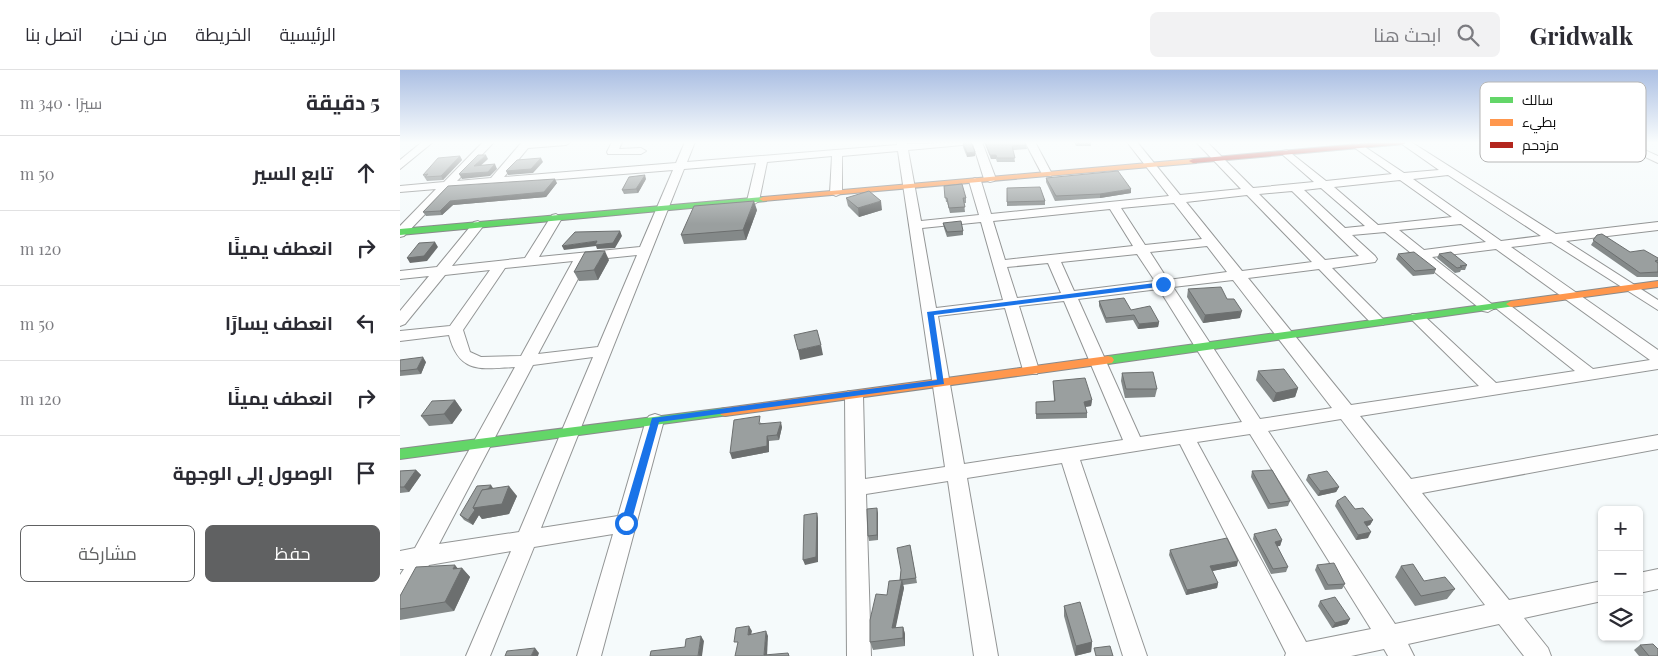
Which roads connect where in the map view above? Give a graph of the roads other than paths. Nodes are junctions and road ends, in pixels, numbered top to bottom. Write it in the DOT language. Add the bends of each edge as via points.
graph roads {
  1 [pos="462,169"];
  2 [pos="505,169"];
  3 [pos="639,169"];
  4 [pos="679,169"];
  5 [pos="760,169"];
  6 [pos="836,169"];
  7 [pos="906,169"];
  8 [pos="987,169"];
  9 [pos="1045,169"];
  10 [pos="1100,169"];
  11 [pos="1153,169"];
  12 [pos="1228,169"];
  13 [pos="1307,169"];
  14 [pos="1392,169"];
  15 [pos="1445,169"];
  16 [pos="631,170"];
  17 [pos="1449,172"];
  18 [pos="1047,174"];
  19 [pos="1402,176"];
  20 [pos="990,179"];
  21 [pos="495,181"];
  22 [pos="975,181"];
  23 [pos="1324,184"];
  24 [pos="447,185"];
  25 [pos="909,187"];
  26 [pos="1294,187"];
  27 [pos="400,189"];
  28 [pos="1249,192"];
  29 [pos="836,193"];
  30 [pos="1177,199"];
  31 [pos="752,201"];
  32 [pos="1113,205"];
  33 [pos="662,209"];
  34 [pos="556,218"];
  35 [pos="987,218"];
  36 [pos="1462,220"];
  37 [pos="478,225"];
  38 [pos="916,225"];
  39 [pos="1657,227"];
  40 [pos="1382,228"];
  41 [pos="400,232"];
  42 [pos="1343,232"];
  43 [pos="1551,238"];
  44 [pos="1211,242"];
  45 [pos="1498,245"];
  46 [pos="646,250"];
  47 [pos="1141,250"];
  48 [pos="1421,254"];
  49 [pos="583,256"];
  50 [pos="1053,258"];
  51 [pos="529,262"];
  52 [pos="501,264"];
  53 [pos="1001,264"];
  54 [pos="1322,265"];
  55 [pos="442,270"];
  56 [pos="400,275"];
  57 [pos="1237,275"];
  58 [pos="1163,284"];
  59 [pos="1658,284"];
  60 [pos="1630,288"];
  61 [pos="1069,295"];
  62 [pos="1571,297"];
  63 [pos="1013,303"];
  64 [pos="1658,306"];
  65 [pos="1495,307"];
  66 [pos="930,313"];
  67 [pos="1417,317"];
  68 [pos="400,321"];
  69 [pos="1378,322"];
  70 [pos="456,330"];
  71 [pos="1285,335"];
  72 [pos="400,336"];
  73 [pos="1203,346"];
  74 [pos="604,351"];
  75 [pos="1658,358"];
  76 [pos="1097,360"];
  77 [pos="526,361"];
  78 [pos="1658,364"];
  79 [pos="1031,370"];
  80 [pos="1588,374"];
  81 [pos="941,382"];
  82 [pos="1493,390"];
  83 [pos="854,395"];
  84 [pos="1346,412"];
  85 [pos="655,420"];
  86 [pos="1255,427"];
  87 [pos="570,431"];
  88 [pos="1186,438"];
  89 [pos="1658,442"];
  90 [pos="482,443"];
  91 [pos="1134,445"];
  92 [pos="400,454"];
  93 [pos="1069,456"];
  94 [pos="956,473"];
  95 [pos="855,488"];
  96 [pos="1406,488"];
  97 [pos="626,523"];
  98 [pos="526,540"];
  99 [pos="422,557"];
  100 [pos="400,560"];
  101 [pos="1658,579"];
  102 [pos="1643,582"];
  103 [pos="1598,592"];
  104 [pos="400,597"];
  105 [pos="1505,612"];
  106 [pos="1395,646"];
  107 [pos="478,656"];
  108 [pos="589,656"];
  109 [pos="859,656"];
  110 [pos="986,656"];
  111 [pos="1135,656"];
  112 [pos="1299,656"];
  113 [pos="1539,656"];
  1 -- 24 [label="street"];
  2 -- 21 [label="street"];
  3 -- 16 [label="street"];
  4 -- 33 [label="street"];
  5 -- 31 [label="street"];
  6 -- 29 [label="street"];
  7 -- 25 [label="street"];
  8 -- 20 [label="street"];
  9 -- 18 [label="street"];
  10 -- 18 [label="street"];
  11 -- 30 [label="street"];
  12 -- 28 [label="street"];
  13 -- 23 [label="street"];
  14 -- 19 [label="street"];
  15 -- 17 [label="street"];
  16 -- 21 [label="street"];
  17 -- 19 [label="street"];
  17 -- 43 [label="street"];
  18 -- 20 [label="street"];
  19 -- 23 [label="street"];
  19 -- 36 [label="street"];
  20 -- 22 [label="street"];
  21 -- 24 [label="street"];
  22 -- 25 [label="street"];
  22 -- 35 [label="street"];
  23 -- 26 [label="street"];
  23 -- 40 [label="street"];
  24 -- 27 [label="street"];
  24 -- 41 [label="street"];
  25 -- 29 [label="street"];
  25 -- 38 [label="street"];
  26 -- 28 [label="street"];
  26 -- 42 [label="street"];
  28 -- 30 [label="street"];
  28 -- 54 [label="street"];
  29 -- 31 [label="street"];
  30 -- 32 [label="street"];
  30 -- 44 [label="street"];
  31 -- 33 [label="street"];
  32 -- 35 [label="street"];
  32 -- 47 [label="street"];
  33 -- 34 [label="street"];
  33 -- 46 [label="street"];
  34 -- 37 [label="street"];
  34 -- 51 [label="street"];
  35 -- 38 [label="street"];
  35 -- 53 [label="street"];
  36 -- 40 [label="street"];
  36 -- 45 [label="street"];
  37 -- 41 [label="street"];
  37 -- 55 [label="street"];
  38 -- 66 [label="street"];
  39 -- 43 [label="street"];
  40 -- 42 [label="street"];
  40 -- 48 [label="street"];
  42 -- 54 [label="street" via="1370,259"];
  43 -- 45 [label="street"];
  43 -- 60 [label="street"];
  44 -- 47 [label="street"];
  44 -- 57 [label="street"];
  45 -- 48 [label="street"];
  45 -- 62 [label="street"];
  46 -- 49 [label="street"];
  46 -- 74 [label="street"];
  47 -- 50 [label="street"];
  47 -- 58 [label="street"];
  48 -- 65 [label="street"];
  49 -- 51 [label="street"];
  49 -- 77 [label="street"];
  50 -- 53 [label="street"];
  50 -- 61 [label="street"];
  51 -- 52 [label="street"];
  52 -- 55 [label="street"];
  52 -- 70 [label="street"];
  53 -- 63 [label="street"];
  54 -- 57 [label="street"];
  54 -- 69 [label="street"];
  55 -- 56 [label="street"];
  55 -- 68 [label="street"];
  57 -- 58 [label="street"];
  57 -- 71 [label="street"];
  58 -- 61 [label="street"];
  58 -- 73 [label="street"];
  59 -- 60 [label="street"];
  60 -- 62 [label="street"];
  60 -- 64 [label="street"];
  61 -- 63 [label="street"];
  61 -- 76 [label="street"];
  62 -- 65 [label="street"];
  62 -- 75 [label="street"];
  63 -- 66 [label="street"];
  63 -- 79 [label="street"];
  65 -- 67 [label="street"];
  65 -- 80 [label="street"];
  66 -- 81 [label="street"];
  67 -- 69 [label="street"];
  67 -- 82 [label="street"];
  69 -- 71 [label="street"];
  70 -- 72 [label="street"];
  70 -- 77 [label="street" via="462,353 469,360"];
  71 -- 73 [label="street"];
  71 -- 84 [label="street"];
  73 -- 76 [label="street"];
  73 -- 86 [label="street"];
  74 -- 77 [label="street"];
  74 -- 87 [label="street"];
  76 -- 79 [label="street"];
  76 -- 91 [label="street"];
  77 -- 90 [label="street"];
  78 -- 80 [label="street"];
  79 -- 81 [label="street"];
  80 -- 82 [label="street"];
  81 -- 83 [label="street"];
  81 -- 94 [label="street"];
  82 -- 84 [label="street"];
  83 -- 85 [label="street"];
  83 -- 95 [label="street"];
  84 -- 86 [label="street"];
  84 -- 96 [label="street"];
  85 -- 87 [label="street"];
  85 -- 97 [label="street"];
  86 -- 88 [label="street"];
  86 -- 106 [label="street"];
  87 -- 90 [label="street"];
  87 -- 98 [label="street"];
  88 -- 91 [label="street"];
  88 -- 112 [label="street"];
  89 -- 96 [label="street"];
  90 -- 92 [label="street"];
  90 -- 99 [label="street"];
  91 -- 93 [label="street"];
  93 -- 94 [label="street"];
  93 -- 111 [label="street"];
  94 -- 95 [label="street"];
  94 -- 110 [label="street"];
  95 -- 109 [label="street"];
  96 -- 105 [label="street"];
  97 -- 98 [label="street"];
  97 -- 108 [label="street"];
  98 -- 99 [label="street"];
  98 -- 107 [label="street"];
  99 -- 100 [label="street"];
  99 -- 104 [label="street"];
  101 -- 102 [label="street"];
  103 -- 105 [label="street"];
  105 -- 106 [label="street"];
  105 -- 113 [label="street"];
  106 -- 112 [label="street"];
}
